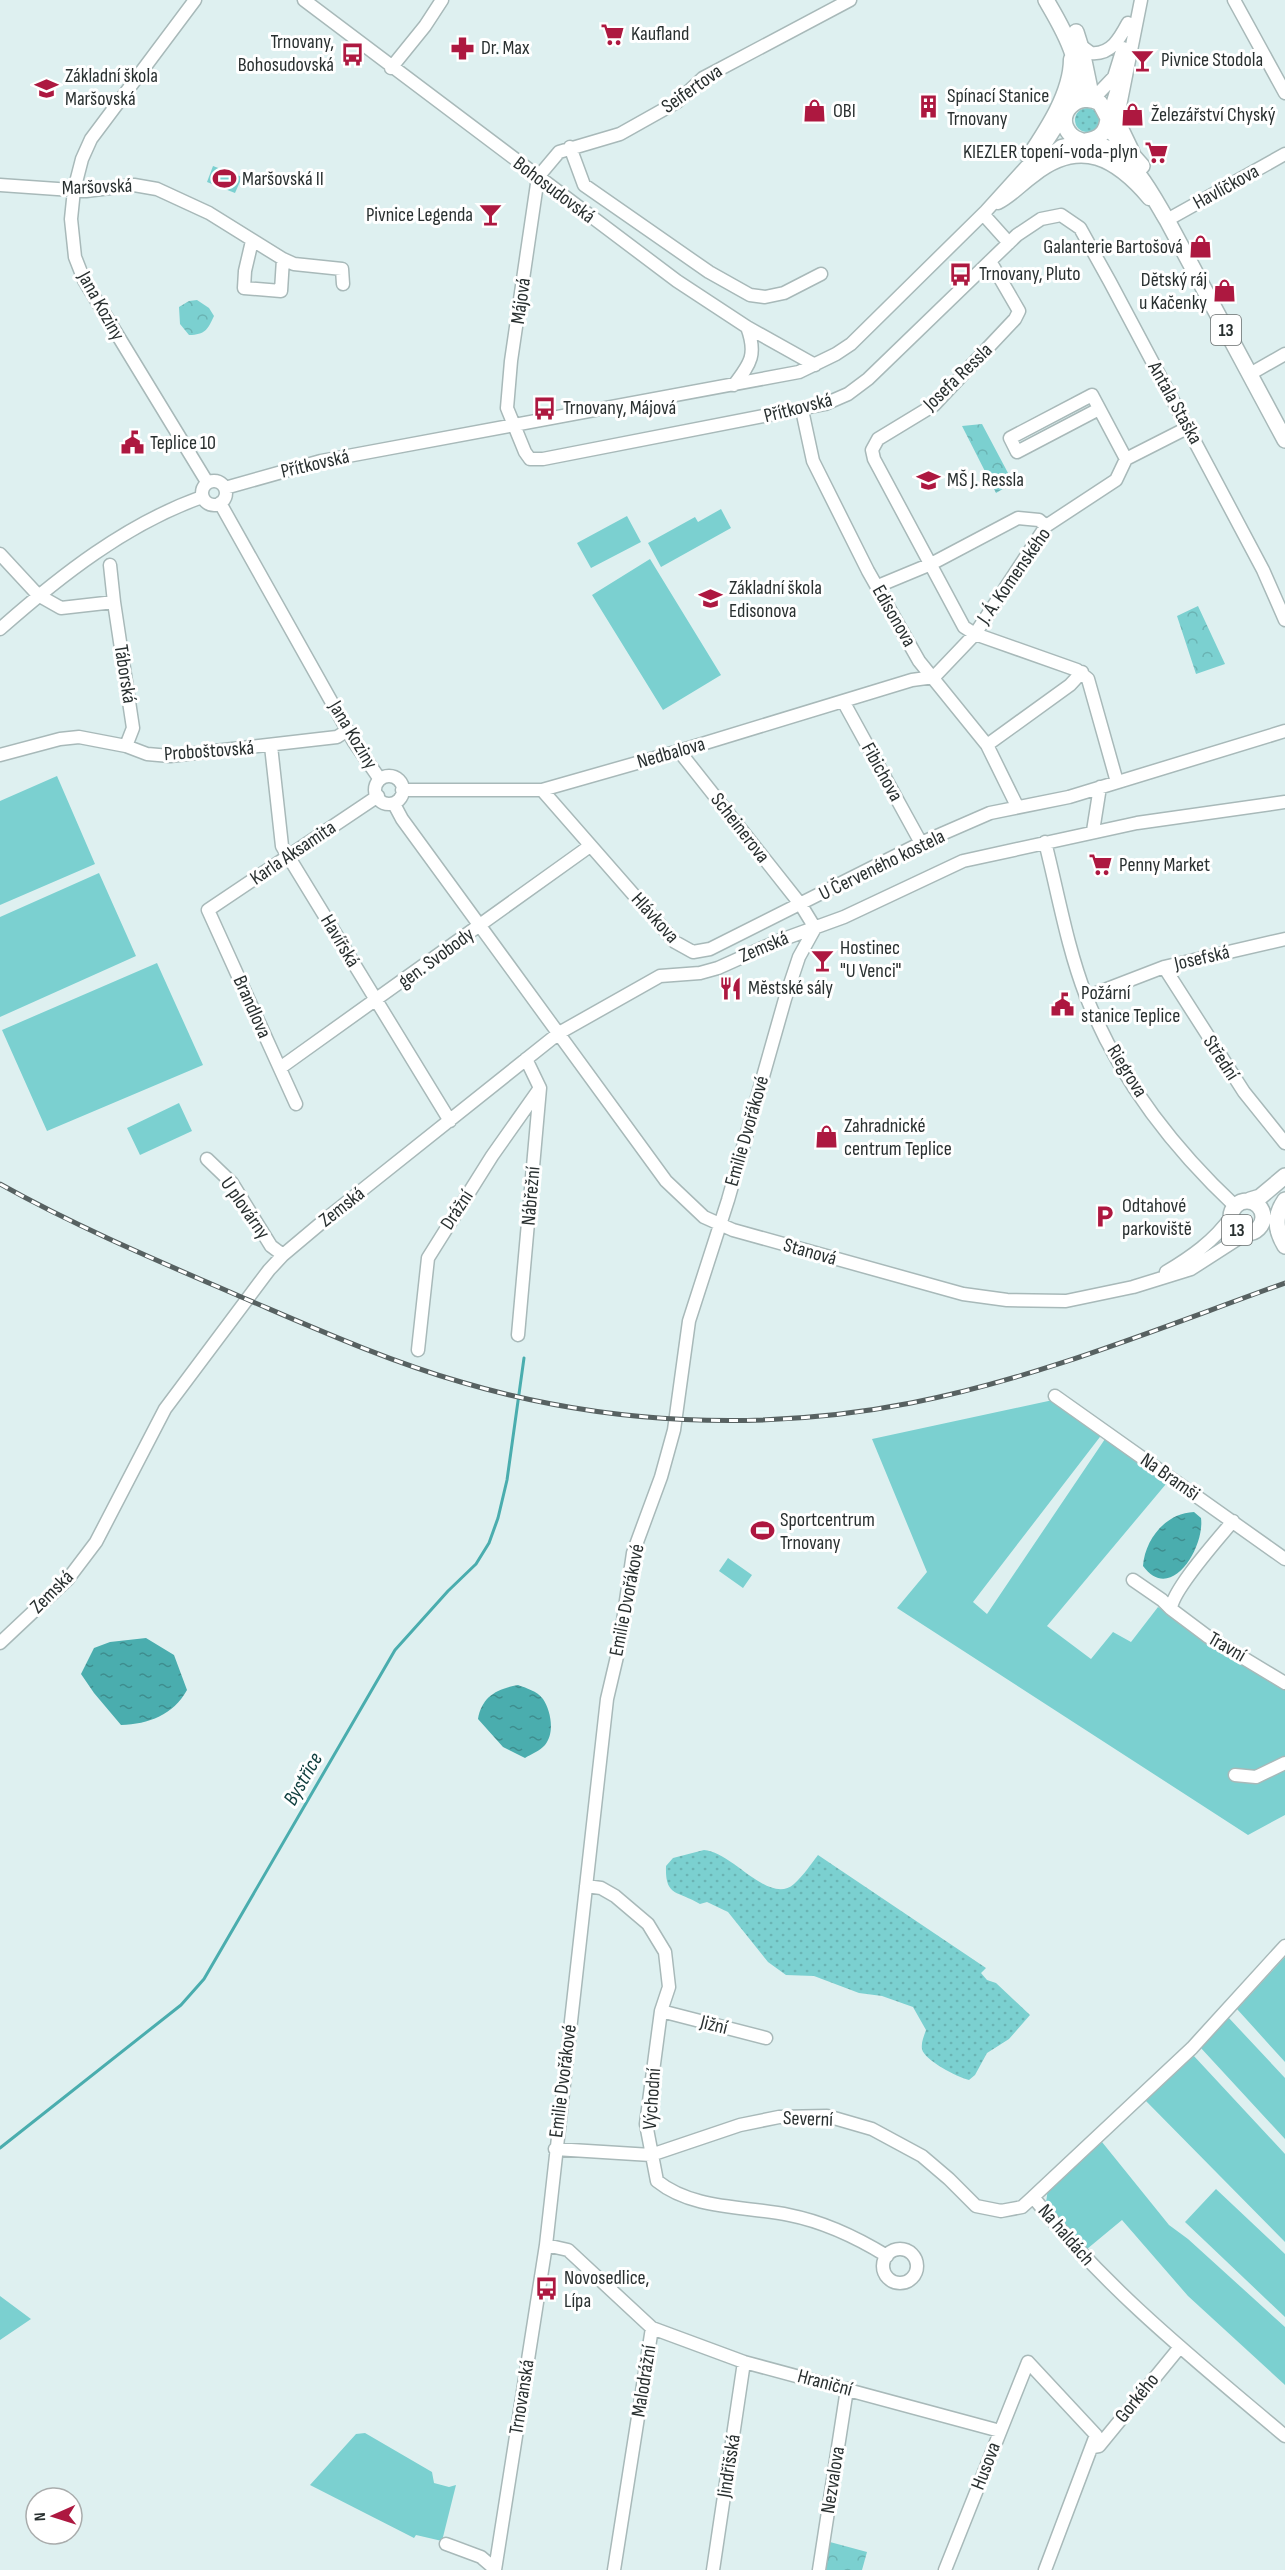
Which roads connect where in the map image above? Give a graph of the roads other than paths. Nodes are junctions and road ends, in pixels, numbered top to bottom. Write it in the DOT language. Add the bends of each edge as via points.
graph roads {
  1 [pos="195,0"];
  2 [pos="303,0"];
  3 [pos="442,0"];
  4 [pos="850,0"];
  5 [pos="1046,0"];
  6 [pos="1057,0"];
  7 [pos="1134,0"];
  8 [pos="1141,0"];
  9 [pos="1234,0"];
  10 [pos="1129,20"];
  11 [pos="1075,44"];
  12 [pos="1131,50"];
  13 [pos="391,68"];
  14 [pos="1285,93"];
  15 [pos="1093,99"];
  16 [pos="1068,110"];
  17 [pos="1108,120"];
  18 [pos="1084,141"];
  19 [pos="570,147"];
  20 [pos="1285,154"];
  21 [pos="1136,157"];
  22 [pos="537,177"];
  23 [pos="0,185"];
  24 [pos="74,190"];
  25 [pos="985,211"];
  26 [pos="1041,219"];
  27 [pos="1167,220"];
  28 [pos="252,241"];
  29 [pos="1010,243"];
  30 [pos="283,260"];
  31 [pos="990,261"];
  32 [pos="821,274"];
  33 [pos="343,284"];
  34 [pos="747,327"];
  35 [pos="1285,354"];
  36 [pos="815,365"];
  37 [pos="1250,374"];
  38 [pos="734,385"];
  39 [pos="1099,409"];
  40 [pos="802,410"];
  41 [pos="512,423"];
  42 [pos="1189,427"];
  43 [pos="1285,440"];
  44 [pos="1126,459"];
  45 [pos="207,482"];
  46 [pos="225,488"];
  47 [pos="202,497"];
  48 [pos="220,503"];
  49 [pos="1046,526"];
  50 [pos="0,554"];
  51 [pos="931,564"];
  52 [pos="110,565"];
  53 [pos="878,586"];
  54 [pos="38,595"];
  55 [pos="114,602"];
  56 [pos="1285,620"];
  57 [pos="0,628"];
  58 [pos="975,634"];
  59 [pos="1082,672"];
  60 [pos="934,677"];
  61 [pos="843,701"];
  62 [pos="348,730"];
  63 [pos="1285,731"];
  64 [pos="987,745"];
  65 [pos="126,746"];
  66 [pos="271,746"];
  67 [pos="680,751"];
  68 [pos="0,755"];
  69 [pos="379,778"];
  70 [pos="1117,782"];
  71 [pos="1100,788"];
  72 [pos="402,790"];
  73 [pos="542,790"];
  74 [pos="378,796"];
  75 [pos="1285,802"];
  76 [pos="394,804"];
  77 [pos="1017,806"];
  78 [pos="1093,831"];
  79 [pos="1045,842"];
  80 [pos="921,843"];
  81 [pos="591,846"];
  82 [pos="290,856"];
  83 [pos="801,905"];
  84 [pos="208,910"];
  85 [pos="480,926"];
  86 [pos="815,928"];
  87 [pos="1285,939"];
  88 [pos="1164,967"];
  89 [pos="1086,997"];
  90 [pos="376,1001"];
  91 [pos="559,1033"];
  92 [pos="526,1059"];
  93 [pos="280,1068"];
  94 [pos="540,1088"];
  95 [pos="296,1104"];
  96 [pos="450,1121"];
  97 [pos="1285,1143"];
  98 [pos="207,1159"];
  99 [pos="1285,1176"];
  100 [pos="1285,1191"];
  101 [pos="1250,1200"];
  102 [pos="1285,1200"];
  103 [pos="1233,1211"];
  104 [pos="718,1224"];
  105 [pos="1256,1225"];
  106 [pos="1285,1246"];
  107 [pos="1285,1252"];
  108 [pos="283,1255"];
  109 [pos="1149,1282"];
  110 [pos="518,1335"];
  111 [pos="418,1350"];
  112 [pos="1055,1396"];
  113 [pos="1233,1521"];
  114 [pos="1285,1559"];
  115 [pos="1133,1580"];
  116 [pos="1171,1609"];
  117 [pos="0,1643"];
  118 [pos="1285,1683"];
  119 [pos="1285,1763"];
  120 [pos="1235,1775"];
  121 [pos="586,1886"];
  122 [pos="1285,1946"];
  123 [pos="661,2011"];
  124 [pos="766,2038"];
  125 [pos="555,2149"];
  126 [pos="651,2155"];
  127 [pos="1033,2197"];
  128 [pos="548,2224"];
  129 [pos="546,2245"];
  130 [pos="887,2256"];
  131 [pos="652,2328"];
  132 [pos="1180,2347"];
  133 [pos="744,2362"];
  134 [pos="1028,2362"];
  135 [pos="847,2389"];
  136 [pos="1000,2431"];
  137 [pos="1285,2436"];
  138 [pos="1093,2447"];
  139 [pos="446,2544"];
  140 [pos="495,2569"];
  141 [pos="614,2570"];
  142 [pos="713,2570"];
  143 [pos="819,2570"];
  144 [pos="945,2570"];
  145 [pos="1045,2570"];
  1 -- 24 [label="street, Jana Koziny" via="91,139"];
  2 -- 13 [label="street, Bohosudovská"];
  3 -- 13 [label="street"];
  4 -- 19 [label="street, Seifertova" via="703,78 677,102 620,134"];
  5 -- 11 [label="main road"];
  6 -- 11 [label="main road" via="1070,21"];
  7 -- 10 [label="street"];
  8 -- 12 [label="street"];
  9 -- 14 [label="street"];
  10 -- 11 [label="street" via="1106,51 1091,53"];
  10 -- 15 [label="street" via="1117,72"];
  11 -- 15 [label="main road"];
  11 -- 16 [label="main road" via="1076,85"];
  11 -- 25 [label="street" via="1058,102 1031,150"];
  12 -- 17 [label="street"];
  12 -- 21 [label="street" via="1119,117"];
  13 -- 22 [label="street, Bohosudovská"];
  15 -- 16 [label="main road" via="1078,100"];
  15 -- 17 [label="main road" via="1102,105"];
  16 -- 18 [label="main road" via="1067,129"];
  16 -- 25 [label="street, Přítkovská" via="1043,148"];
  17 -- 18 [label="main road" via="1100,136"];
  17 -- 21 [label="main road, 13" via="1112,132"];
  18 -- 25 [label="street, Přítkovská" via="1069,142 1053,151"];
  18 -- 27 [label="main road, 13" via="1106,147 1128,163"];
  19 -- 22 [label="street, Seifertova" via="559,152"];
  19 -- 32 [label="street, Bohosudovská" via="584,185 709,272 750,295 784,293"];
  20 -- 27 [label="street, Havlíčkova"];
  21 -- 27 [label="main road, 13" via="1158,194"];
  22 -- 34 [label="street, Bohosudovská"];
  22 -- 41 [label="street, Májová" via="507,408"];
  23 -- 24 [label="street, Maršovská"];
  24 -- 28 [label="street, Maršovská" via="134,185 158,189 209,213"];
  24 -- 45 [label="street, Jana Koziny" via="70,219 75,257 84,280"];
  25 -- 27 [label="street" via="1046,167 1089,156 1114,165"];
  25 -- 29 [label="street"];
  25 -- 36 [label="street, Přítkovská" via="851,344"];
  26 -- 29 [label="street, Přítkovská"];
  26 -- 42 [label="street, Antala Staška" via="1061,215 1080,228"];
  27 -- 37 [label="main road, 13"];
  28 -- 30 [label="street, Maršovská"];
  28 -- 30 [label="street" via="244,288 281,291"];
  29 -- 31 [label="street, Přítkovská"];
  30 -- 33 [label="street, Maršovská" via="342,269"];
  31 -- 40 [label="street, Přítkovská" via="868,379 848,394"];
  31 -- 51 [label="street, Josefa Ressla" via="1019,311 1016,318 934,405 878,439 872,450"];
  34 -- 36 [label="street, Bohosudovská"];
  34 -- 38 [label="street" via="752,356"];
  35 -- 37 [label="street"];
  36 -- 38 [label="street, Přítkovská"];
  37 -- 43 [label="main road, 13"];
  38 -- 41 [label="street, Přítkovská"];
  39 -- 39 [label="street" via="1092,395 1010,438 1017,452"];
  39 -- 44 [label="street"];
  40 -- 41 [label="street, Přítkovská" via="543,459 530,459"];
  40 -- 53 [label="street, Edisonova" via="813,462"];
  41 -- 46 [label="street, Přítkovská" via="321,461"];
  42 -- 44 [label="street"];
  42 -- 56 [label="street, Antala Staška"];
  44 -- 49 [label="street, J. Á. Komenského" via="1116,480"];
  45 -- 46 [label="street" via="219,481"];
  45 -- 47 [label="street"];
  46 -- 48 [label="street"];
  47 -- 48 [label="street" via="208,503"];
  47 -- 54 [label="street" via="117,539"];
  48 -- 62 [label="street, Jana Koziny"];
  49 -- 51 [label="street" via="1039,520 1018,518"];
  49 -- 58 [label="street, J. Á. Komenského"];
  50 -- 54 [label="street"];
  51 -- 53 [label="street"];
  51 -- 58 [label="street, Josefa Ressla" via="964,627"];
  52 -- 55 [label="street, Táborská"];
  53 -- 60 [label="street, Edisonova" via="920,661"];
  54 -- 55 [label="street" via="61,608"];
  54 -- 57 [label="street"];
  55 -- 65 [label="street, Táborská" via="134,728"];
  58 -- 59 [label="street"];
  58 -- 60 [label="street, J. Á. Komenského"];
  59 -- 64 [label="street"];
  59 -- 70 [label="street" via="1090,682"];
  60 -- 61 [label="street, Nedbalova"];
  60 -- 64 [label="street, Edisonova"];
  61 -- 67 [label="street, Nedbalova"];
  61 -- 80 [label="street, Fibichova"];
  62 -- 66 [label="street, Proboštovská" via="337,737"];
  62 -- 69 [label="street, Jana Koziny"];
  63 -- 70 [label="street, U Červeného kostela"];
  64 -- 77 [label="street, Edisonova"];
  65 -- 66 [label="street, Proboštovská" via="160,756"];
  65 -- 68 [label="street, Proboštovská" via="79,737"];
  66 -- 82 [label="street, Havířská" via="282,846"];
  67 -- 73 [label="street, Nedbalova"];
  67 -- 83 [label="street, Scheinerova"];
  69 -- 72 [label="street, Jana Koziny" via="393,777"];
  69 -- 74 [label="street, Jana Koziny" via="375,785"];
  70 -- 71 [label="street, U Červeného kostela"];
  71 -- 77 [label="street, U Červeného kostela"];
  71 -- 78 [label="street"];
  72 -- 73 [label="street, Nedbalova"];
  72 -- 76 [label="street" via="401,799"];
  73 -- 81 [label="street, Hlávkova"];
  74 -- 76 [label="street, Jana Koziny"];
  74 -- 82 [label="street, Karla Aksamita"];
  75 -- 78 [label="street, U Červeného kostela"];
  76 -- 85 [label="street, Jana Koziny"];
  77 -- 80 [label="street, U Červeného kostela" via="990,813"];
  78 -- 79 [label="street, U Červeného kostela"];
  79 -- 86 [label="street, U Červeného kostela" via="963,861"];
  79 -- 89 [label="street, Riegrova"];
  80 -- 83 [label="street, U Červeného kostela"];
  81 -- 83 [label="street, Hlávkova" via="675,942 693,952 711,949"];
  81 -- 85 [label="street, gen. Svobody"];
  82 -- 84 [label="street, Karla Aksamita"];
  82 -- 90 [label="street, Havířská"];
  83 -- 86 [label="street, U Červeného kostela"];
  84 -- 93 [label="street, Brandlova"];
  85 -- 90 [label="street, gen. Svobody"];
  85 -- 91 [label="street, Jana Koziny"];
  86 -- 91 [label="street, Zemská" via="712,970 660,976"];
  86 -- 104 [label="street, Emilie Dvořákové" via="799,957 784,999"];
  87 -- 88 [label="street, Josefská"];
  88 -- 89 [label="street, Josefská"];
  88 -- 97 [label="street, Střední" via="1244,1092"];
  89 -- 103 [label="street, Riegrova" via="1120,1065 1175,1144"];
  90 -- 93 [label="street, gen. Svobody"];
  90 -- 96 [label="street, Havířská"];
  91 -- 92 [label="street, Zemská"];
  91 -- 104 [label="street, Stanová" via="666,1181 694,1209"];
  92 -- 94 [label="street"];
  92 -- 96 [label="street, Zemská"];
  93 -- 95 [label="street, Brandlova"];
  94 -- 110 [label="street, Nábřežní"];
  94 -- 111 [label="street, Drážní" via="428,1258"];
  96 -- 108 [label="street, Zemská"];
  98 -- 108 [label="street, U plovárny" via="232,1183 271,1246"];
  99 -- 101 [label="main road, 13" via="1260,1197"];
  100 -- 105 [label="main road, 13"];
  101 -- 103 [label="main road, 13" via="1242,1201"];
  101 -- 105 [label="main road, 13" via="1260,1206"];
  102 -- 106 [label="main road, 13" via="1276,1221"];
  103 -- 105 [label="main road, 13" via="1235,1227"];
  103 -- 109 [label="street, Stanová" via="1217,1235 1201,1249"];
  104 -- 109 [label="street, Stanová" via="880,1273 963,1294 1007,1300 1066,1301"];
  104 -- 121 [label="street, Emilie Dvořákové" via="689,1320 670,1443 628,1580 619,1648 606,1699"];
  105 -- 107 [label="main road, 13"];
  105 -- 109 [label="street, Stanová" via="1191,1269"];
  108 -- 117 [label="street, Zemská" via="165,1409 96,1542 68,1579"];
  112 -- 113 [label="street, Na Bramši"];
  113 -- 114 [label="street, Na Bramši"];
  113 -- 116 [label="street" via="1179,1589"];
  115 -- 116 [label="street, Travní"];
  116 -- 118 [label="street, Travní" via="1207,1636"];
  119 -- 120 [label="street" via="1256,1777"];
  121 -- 123 [label="street, Východní" via="615,1896 648,1924 657,1937 665,1952 669,1987"];
  121 -- 125 [label="street, Emilie Dvořákové"];
  122 -- 127 [label="street, Na haldách" via="1192,2048"];
  123 -- 124 [label="street, Jižní"];
  123 -- 126 [label="street, Východní" via="646,2124"];
  125 -- 126 [label="street, Severní"];
  125 -- 128 [label="street, Emilie Dvořákové"];
  126 -- 127 [label="street, Severní" via="740,2125 779,2117 827,2116 872,2129 922,2156 976,2206 1001,2211 1022,2207"];
  126 -- 130 [label="street, Východní" via="657,2181 671,2193 822,2222"];
  127 -- 132 [label="street, Na haldách" via="1110,2284"];
  128 -- 129 [label="street, Trnovanská"];
  129 -- 131 [label="street, Malodrážní" via="568,2250"];
  129 -- 140 [label="street, Trnovanská"];
  131 -- 133 [label="street, Hraniční"];
  131 -- 141 [label="street, Malodrážní"];
  132 -- 137 [label="street, Na haldách"];
  132 -- 138 [label="street, Gorkého" via="1099,2446"];
  133 -- 135 [label="street, Hraniční"];
  133 -- 142 [label="street, Jindřišská"];
  134 -- 136 [label="street, Husova"];
  134 -- 138 [label="street, Gorkého" via="1096,2435"];
  135 -- 136 [label="street, Hraniční"];
  135 -- 143 [label="street, Nezvalova"];
  136 -- 144 [label="street, Husova"];
  138 -- 145 [label="street, Gorkého"];
  139 -- 140 [label="street" via="481,2557"];
}
